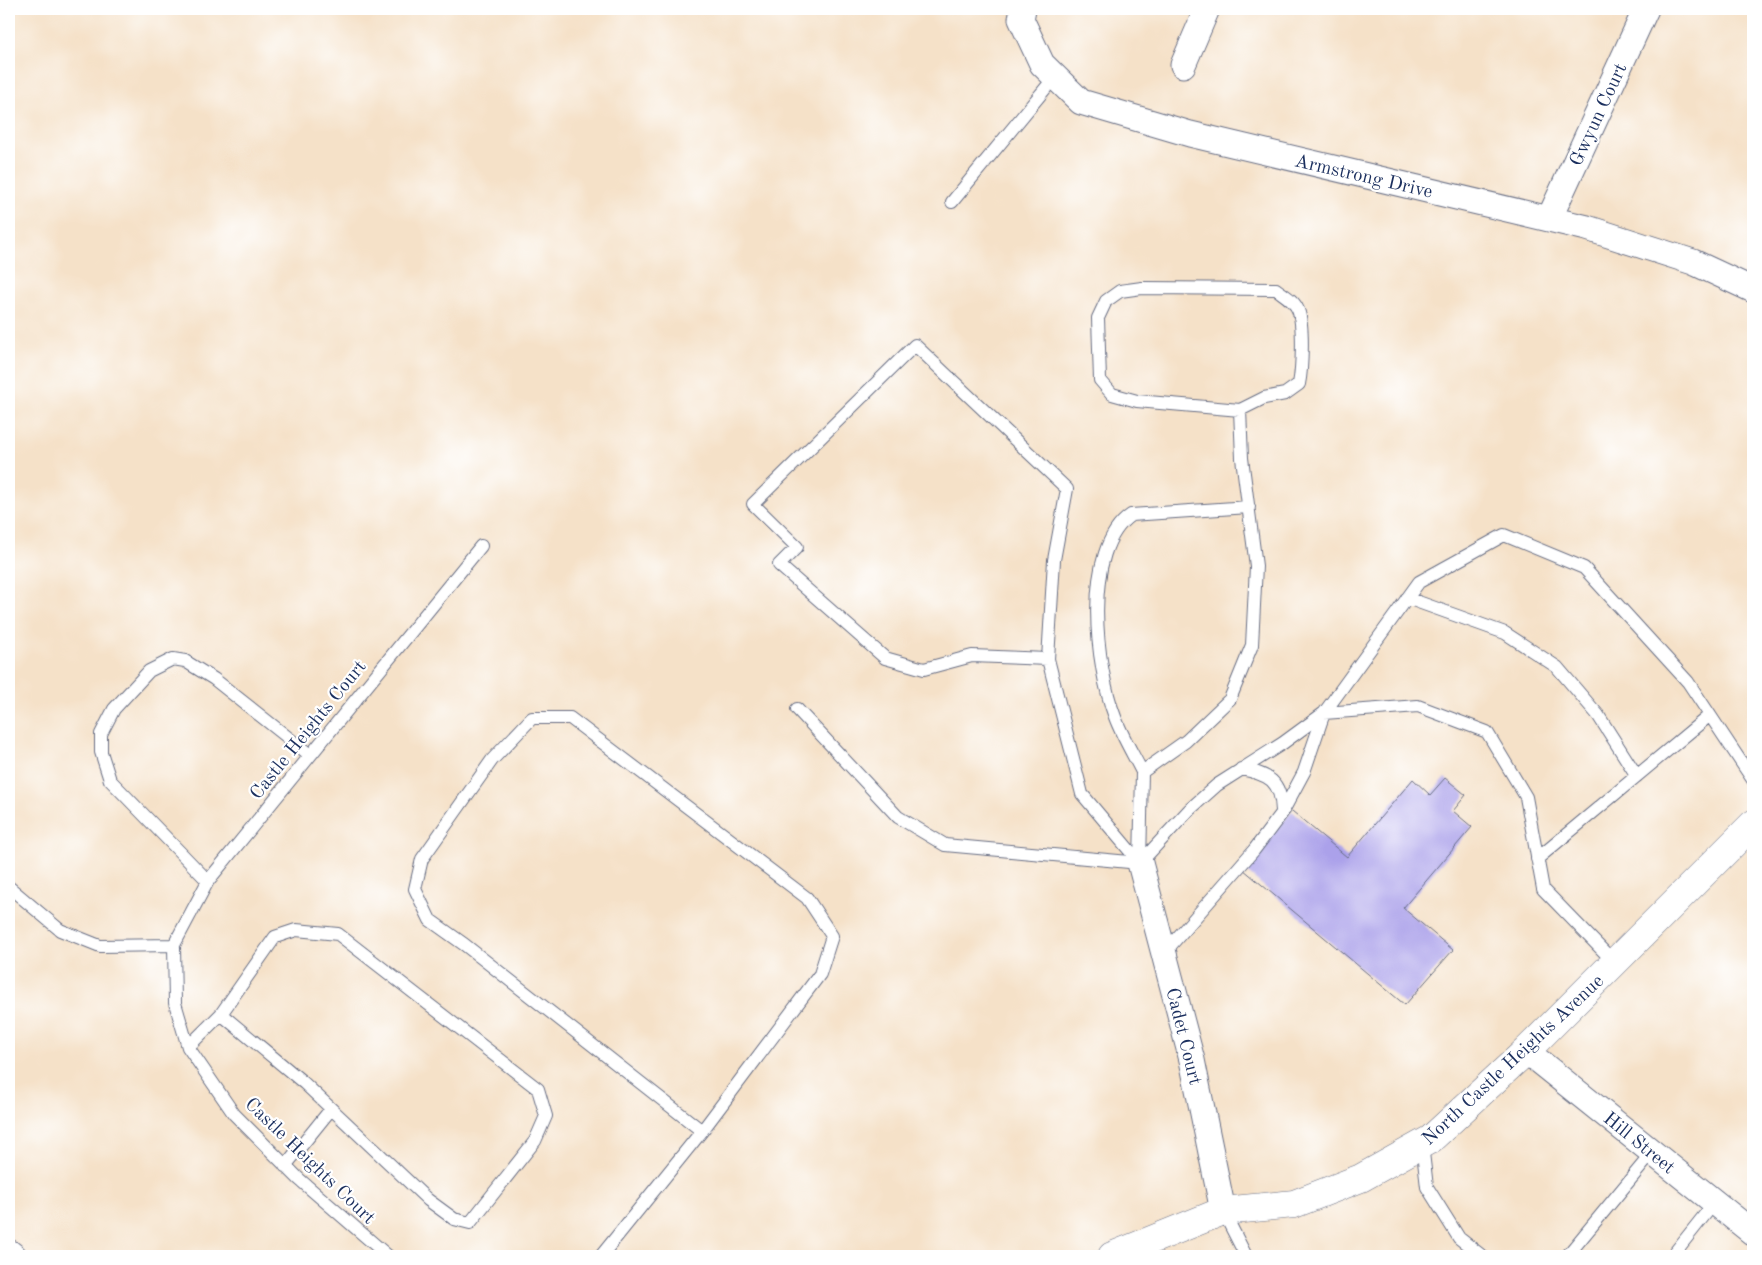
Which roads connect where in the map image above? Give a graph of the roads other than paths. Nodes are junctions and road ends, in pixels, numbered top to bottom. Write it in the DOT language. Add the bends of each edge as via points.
graph roads {
  1 [pos="1023,9"];
  2 [pos="1207,9"];
  3 [pos="1646,9"];
  4 [pos="1183,65"];
  5 [pos="1054,78"];
  6 [pos="952,202"];
  7 [pos="1549,219"];
  8 [pos="1753,290"];
  9 [pos="1240,410"];
  10 [pos="1249,508"];
  11 [pos="481,546"];
  12 [pos="1408,598"];
  13 [pos="1048,659"];
  14 [pos="797,708"];
  15 [pos="1324,713"];
  16 [pos="1710,715"];
  17 [pos="310,755"];
  18 [pos="1241,769"];
  19 [pos="1142,772"];
  20 [pos="1637,776"];
  21 [pos="1753,780"];
  22 [pos="1282,813"];
  23 [pos="1753,824"];
  24 [pos="1537,859"];
  25 [pos="1140,862"];
  26 [pos="208,881"];
  27 [pos="9,887"];
  28 [pos="174,945"];
  29 [pos="1164,953"];
  30 [pos="1615,963"];
  31 [pos="220,1014"];
  32 [pos="188,1047"];
  33 [pos="1526,1051"];
  34 [pos="332,1110"];
  35 [pos="702,1131"];
  36 [pos="1422,1144"];
  37 [pos="1653,1152"];
  38 [pos="285,1166"];
  39 [pos="1715,1202"];
  40 [pos="1223,1212"];
  41 [pos="1753,1233"];
  42 [pos="9,1252"];
  43 [pos="14,1256"];
  44 [pos="388,1256"];
  45 [pos="602,1256"];
  46 [pos="1112,1256"];
  47 [pos="1246,1256"];
  48 [pos="1482,1256"];
  49 [pos="1568,1256"];
  50 [pos="1672,1256"];
  1 -- 5 [label="street, Armstrong Drive" via="1021,18 1042,64"];
  2 -- 4 [label="street"];
  3 -- 7 [label="street, Gwyun Court"];
  5 -- 6 [label="lane"];
  5 -- 7 [label="street, Armstrong Drive" via="1081,102 1190,134"];
  7 -- 8 [label="street, Armstrong Drive" via="1694,262"];
  9 -- 9 [label="lane" via="1264,398 1285,394 1300,384 1298,311 1290,299 1276,289 1142,288 1120,292 1106,301 1098,318 1100,380 1112,394 1137,401"];
  9 -- 10 [label="lane"];
  10 -- 19 [label="lane" via="1256,566 1252,645 1230,699 1186,741"];
  10 -- 19 [label="lane" via="1131,515 1120,522 1112,535 1097,592 1099,651 1115,718"];
  11 -- 17 [label="lane, Castle Heights Court"];
  12 -- 15 [label="lane"];
  12 -- 16 [label="lane" via="1419,582 1504,536 1584,568 1688,682"];
  12 -- 20 [label="lane" via="1505,633 1558,667 1598,715"];
  13 -- 13 [label="lane" via="1054,560 1067,488 915,345 753,504 797,547 779,565 885,658 924,669 972,656"];
  13 -- 25 [label="lane" via="1082,794"];
  14 -- 25 [label="lane" via="898,817 945,845"];
  15 -- 18 [label="lane"];
  15 -- 22 [label="lane" via="1304,772"];
  15 -- 24 [label="lane" via="1418,706 1488,732 1526,797"];
  16 -- 20 [label="lane"];
  16 -- 21 [label="lane"];
  17 -- 26 [label="lane, Castle Heights Court"];
  17 -- 26 [label="lane" via="214,679 186,661 173,659 149,671 114,709 101,734 101,752 110,780"];
  18 -- 22 [label="lane" via="1257,772 1272,780 1281,793"];
  18 -- 25 [label="lane" via="1189,810"];
  19 -- 25 [label="lane"];
  20 -- 24 [label="lane"];
  22 -- 29 [label="lane"];
  23 -- 30 [label="street, North Castle Heights Avenue"];
  24 -- 30 [label="lane" via="1543,888"];
  25 -- 29 [label="street, Cadet Court"];
  26 -- 28 [label="lane, Castle Heights Court"];
  27 -- 28 [label="lane" via="60,930 100,946"];
  28 -- 32 [label="lane, Castle Heights Court" via="175,1003"];
  29 -- 40 [label="street, Cadet Court" via="1192,1060"];
  30 -- 33 [label="street, North Castle Heights Avenue"];
  31 -- 32 [label="lane"];
  31 -- 34 [label="lane"];
  31 -- 34 [label="lane" via="276,937 296,930 338,934 538,1089 546,1116 534,1141 470,1222 454,1219 428,1200"];
  32 -- 38 [label="lane, Castle Heights Court" via="234,1114"];
  33 -- 36 [label="street, North Castle Heights Avenue"];
  33 -- 37 [label="street, Hill Street"];
  34 -- 38 [label="lane"];
  35 -- 35 [label="lane" via="820,974 832,936 807,898 570,718 532,718 492,760 422,860 415,889 430,920"];
  35 -- 45 [label="lane"];
  36 -- 40 [label="street, North Castle Heights Avenue" via="1361,1178 1294,1204"];
  36 -- 48 [label="lane" via="1427,1187 1459,1238"];
  37 -- 39 [label="street, Hill Street"];
  37 -- 49 [label="lane"];
  38 -- 44 [label="lane, Castle Heights Court"];
  39 -- 41 [label="street, Hill Street"];
  39 -- 50 [label="lane"];
  40 -- 46 [label="street, North Castle Heights Avenue"];
  40 -- 47 [label="lane"];
  42 -- 43 [label="street"];
}
